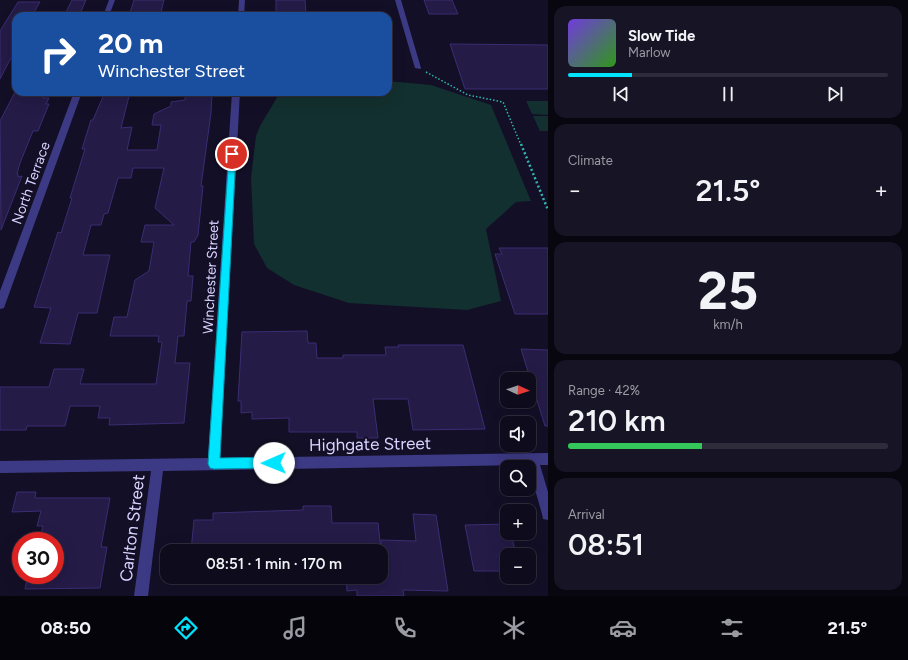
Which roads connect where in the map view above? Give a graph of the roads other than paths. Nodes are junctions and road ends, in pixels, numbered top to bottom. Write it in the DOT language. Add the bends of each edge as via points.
graph roads {
  1 [pos="112,0"];
  2 [pos="242,0"];
  3 [pos="398,0"];
  4 [pos="108,12"];
  5 [pos="241,12"];
  6 [pos="418,68"];
  7 [pos="77,96"];
  8 [pos="236,96"];
  9 [pos="0,305"];
  10 [pos="532,459"];
  11 [pos="548,459"];
  12 [pos="158,464"];
  13 [pos="214,464"];
  14 [pos="0,466"];
  15 [pos="548,514"];
  16 [pos="141,596"];
  1 -- 4 [label="street"];
  2 -- 5 [label="street"];
  3 -- 6 [label="street"];
  7 -- 9 [label="street, North Terrace"];
  8 -- 13 [label="street, Winchester Street"];
  10 -- 11 [label="street, Highgate Street"];
  10 -- 13 [label="street, Highgate Street"];
  10 -- 15 [label="street"];
  12 -- 13 [label="street, Highgate Street"];
  12 -- 14 [label="street, Highgate Street"];
  12 -- 16 [label="street, Carlton Street"];
}
